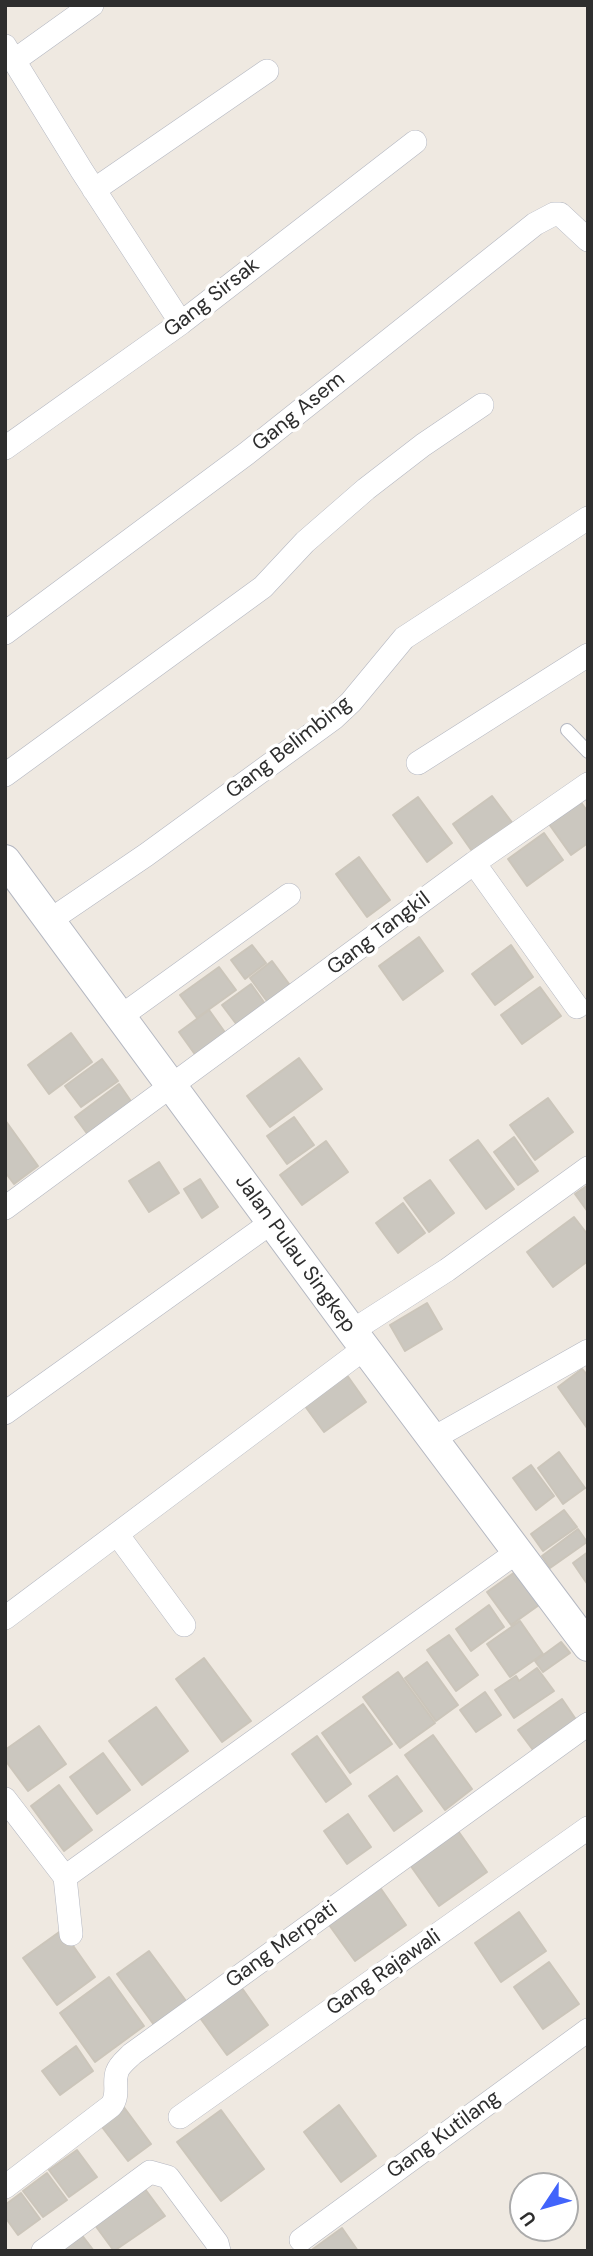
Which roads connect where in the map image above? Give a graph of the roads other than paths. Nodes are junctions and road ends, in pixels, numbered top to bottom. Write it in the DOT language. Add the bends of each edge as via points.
graph roads {
  1 [pos="92,5"];
  2 [pos="10,53"];
  3 [pos="267,71"];
  4 [pos="415,142"];
  5 [pos="94,190"];
  6 [pos="588,240"];
  7 [pos="181,323"];
  8 [pos="482,405"];
  9 [pos="5,448"];
  10 [pos="588,518"];
  11 [pos="5,633"];
  12 [pos="588,655"];
  13 [pos="568,730"];
  14 [pos="588,752"];
  15 [pos="418,763"];
  16 [pos="5,775"];
  17 [pos="588,784"];
  18 [pos="5,860"];
  19 [pos="474,863"];
  20 [pos="289,895"];
  21 [pos="49,921"];
  22 [pos="577,1007"];
  23 [pos="120,1017"];
  24 [pos="172,1087"];
  25 [pos="588,1168"];
  26 [pos="5,1208"];
  27 [pos="274,1226"];
  28 [pos="358,1339"];
  29 [pos="588,1351"];
  30 [pos="5,1413"];
  31 [pos="432,1439"];
  32 [pos="117,1534"];
  33 [pos="517,1552"];
  34 [pos="5,1618"];
  35 [pos="184,1626"];
  36 [pos="588,1646"];
  37 [pos="588,1724"];
  38 [pos="5,1799"];
  39 [pos="588,1828"];
  40 [pos="65,1877"];
  41 [pos="71,1934"];
  42 [pos="588,2030"];
  43 [pos="180,2117"];
  44 [pos="5,2187"];
  45 [pos="301,2240"];
  46 [pos="43,2251"];
  47 [pos="219,2251"];
  1 -- 2 [label="street"];
  2 -- 5 [label="street"];
  3 -- 5 [label="street"];
  4 -- 7 [label="street, Gang Sirsak"];
  5 -- 7 [label="street"];
  6 -- 11 [label="street, Gang Asem" via="560,214 535,224 246,454"];
  7 -- 9 [label="street, Gang Sirsak"];
  8 -- 16 [label="street" via="366,489 305,542 263,587"];
  10 -- 21 [label="street, Gang Belimbing" via="404,638 334,718"];
  12 -- 15 [label="street"];
  13 -- 14 [label="lane"];
  17 -- 19 [label="street, Gang Tangkil"];
  18 -- 21 [label="street, Jalan Pulau Singkep"];
  19 -- 22 [label="street"];
  19 -- 24 [label="street, Gang Tangkil"];
  20 -- 23 [label="street"];
  21 -- 23 [label="street, Jalan Pulau Singkep"];
  23 -- 24 [label="street, Jalan Pulau Singkep"];
  24 -- 26 [label="street, Gang Tangkil"];
  24 -- 27 [label="street, Jalan Pulau Singkep"];
  25 -- 28 [label="street"];
  27 -- 28 [label="street, Jalan Pulau Singkep"];
  27 -- 30 [label="street"];
  28 -- 31 [label="street, Jalan Pulau Singkep"];
  28 -- 32 [label="street"];
  29 -- 31 [label="street"];
  31 -- 33 [label="street, Jalan Pulau Singkep"];
  32 -- 34 [label="street"];
  32 -- 35 [label="street"];
  33 -- 36 [label="street, Jalan Pulau Singkep"];
  33 -- 40 [label="street"];
  37 -- 44 [label="street, Gang Merpati" via="132,2054 116,2074 116,2100 111,2106"];
  38 -- 40 [label="street"];
  39 -- 43 [label="street, Gang Rajawali"];
  40 -- 41 [label="street"];
  42 -- 45 [label="street, Gang Kutilang"];
  46 -- 47 [label="street" via="150,2172 168,2177"];
}
